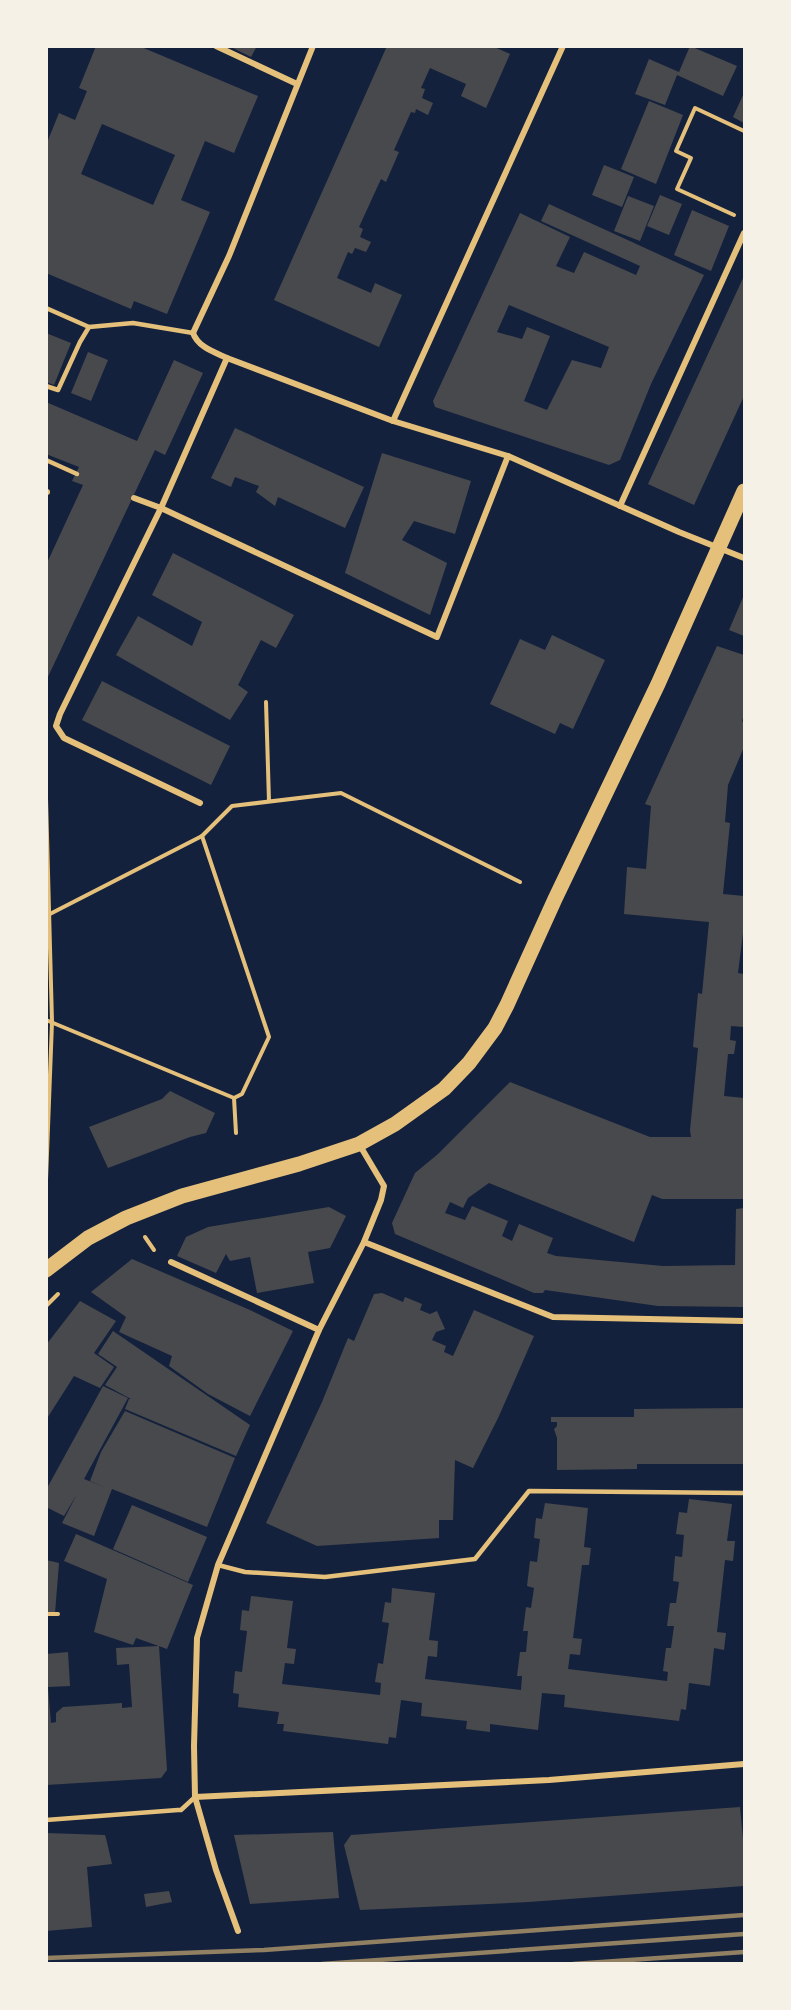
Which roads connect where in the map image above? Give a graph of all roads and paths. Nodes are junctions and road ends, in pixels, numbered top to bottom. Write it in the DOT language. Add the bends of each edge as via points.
graph roads {
  1 [pos="216,46"];
  2 [pos="313,46"];
  3 [pos="564,46"];
  4 [pos="297,84"];
  5 [pos="744,131"];
  6 [pos="738,217"];
  7 [pos="744,233"];
  8 [pos="46,308"];
  9 [pos="89,327"];
  10 [pos="194,336"];
  11 [pos="227,358"];
  12 [pos="46,386"];
  13 [pos="393,421"];
  14 [pos="508,456"];
  15 [pos="46,460"];
  16 [pos="76,474"];
  17 [pos="744,491"];
  18 [pos="134,498"];
  19 [pos="620,506"];
  20 [pos="161,508"];
  21 [pos="719,548"];
  22 [pos="744,558"];
  23 [pos="266,702"];
  24 [pos="46,798"];
  25 [pos="269,801"];
  26 [pos="200,803"];
  27 [pos="202,836"];
  28 [pos="520,882"];
  29 [pos="48,915"];
  30 [pos="46,1020"];
  31 [pos="52,1022"];
  32 [pos="234,1098"];
  33 [pos="236,1133"];
  34 [pos="359,1144"];
  35 [pos="46,1180"];
  36 [pos="133,1215"];
  37 [pos="364,1242"];
  38 [pos="171,1262"];
  39 [pos="46,1270"];
  40 [pos="744,1321"];
  41 [pos="319,1330"];
  42 [pos="744,1493"];
  43 [pos="218,1565"];
  44 [pos="46,1614"];
  45 [pos="58,1614"];
  46 [pos="744,1764"];
  47 [pos="195,1797"];
  48 [pos="46,1820"];
  49 [pos="238,1931"];
  1 -- 4 [label="street"];
  2 -- 4 [label="street"];
  3 -- 13 [label="street"];
  4 -- 10 [label="street"];
  5 -- 6 [label="path" via="695,108 676,151 691,158 677,189"];
  7 -- 19 [label="street"];
  8 -- 9 [label="lane"];
  9 -- 10 [label="lane" via="133,323"];
  9 -- 12 [label="lane" via="58,390"];
  10 -- 11 [label="street" via="207,349"];
  11 -- 13 [label="street"];
  11 -- 20 [label="street"];
  13 -- 14 [label="street"];
  14 -- 19 [label="street"];
  14 -- 20 [label="street" via="437,637"];
  15 -- 16 [label="lane"];
  17 -- 21 [label="main road"];
  18 -- 20 [label="street"];
  19 -- 21 [label="street"];
  20 -- 26 [label="street" via="56,726 64,738"];
  21 -- 22 [label="street"];
  21 -- 34 [label="main road" via="495,1028 470,1063 444,1089"];
  23 -- 25 [label="path"];
  24 -- 29 [label="path"];
  25 -- 27 [label="path" via="232,806"];
  25 -- 28 [label="path" via="341,793"];
  27 -- 29 [label="path"];
  27 -- 32 [label="path" via="269,1037 242,1094"];
  29 -- 31 [label="path"];
  30 -- 31 [label="path"];
  31 -- 32 [label="path"];
  31 -- 35 [label="path"];
  32 -- 33 [label="path"];
  34 -- 36 [label="main road" via="182,1196"];
  34 -- 37 [label="street" via="384,1186"];
  36 -- 38 [label="path" via="151,1248"];
  36 -- 39 [label="main road" via="88,1238"];
  37 -- 40 [label="street" via="553,1317"];
  37 -- 41 [label="street"];
  38 -- 41 [label="street"];
  41 -- 43 [label="street"];
  42 -- 43 [label="lane" via="529,1491 475,1559 325,1576 244,1572"];
  43 -- 47 [label="street" via="197,1638"];
  44 -- 45 [label="path"];
  46 -- 47 [label="street" via="549,1780"];
  47 -- 48 [label="lane" via="182,1810"];
  47 -- 49 [label="street"];
}
